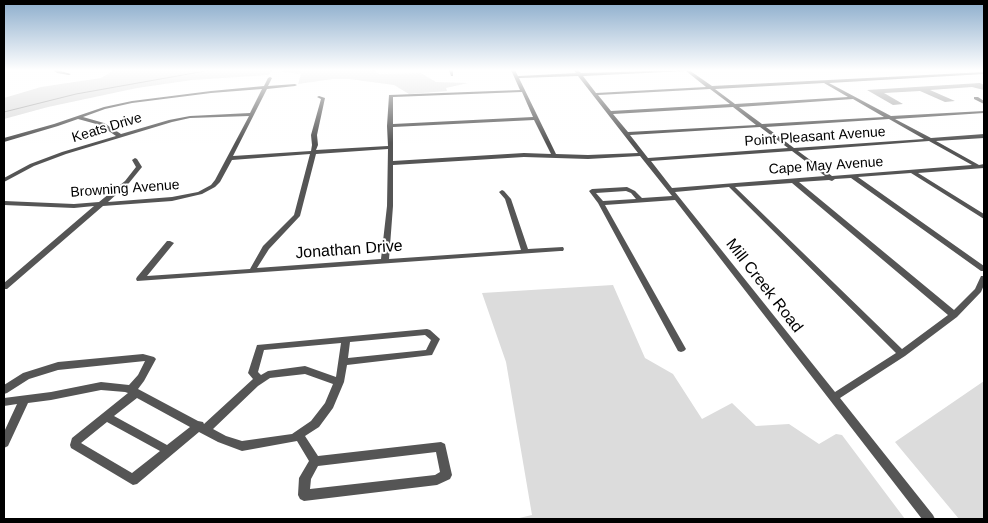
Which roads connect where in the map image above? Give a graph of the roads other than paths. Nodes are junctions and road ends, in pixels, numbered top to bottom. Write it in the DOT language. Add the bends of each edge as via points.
graph roads {
  1 [pos="192,94"];
  2 [pos="262,94"];
  3 [pos="395,94"];
  4 [pos="399,94"];
  5 [pos="441,94"];
  6 [pos="525,94"];
  7 [pos="595,94"];
  8 [pos="721,94"];
  9 [pos="847,94"];
  10 [pos="319,97"];
  11 [pos="854,98"];
  12 [pos="976,98"];
  13 [pos="984,103"];
  14 [pos="736,105"];
  15 [pos="984,112"];
  16 [pos="610,113"];
  17 [pos="972,113"];
  18 [pos="252,114"];
  19 [pos="77,117"];
  20 [pos="537,118"];
  21 [pos="890,118"];
  22 [pos="984,118"];
  23 [pos="390,126"];
  24 [pos="762,126"];
  25 [pos="627,134"];
  26 [pos="119,135"];
  27 [pos="984,136"];
  28 [pos="4,140"];
  29 [pos="931,140"];
  30 [pos="390,147"];
  31 [pos="793,150"];
  32 [pos="314,152"];
  33 [pos="554,155"];
  34 [pos="644,157"];
  35 [pos="230,158"];
  36 [pos="135,160"];
  37 [pos="390,163"];
  38 [pos="981,166"];
  39 [pos="984,170"];
  40 [pos="911,172"];
  41 [pos="853,177"];
  42 [pos="832,179"];
  43 [pos="4,180"];
  44 [pos="794,181"];
  45 [pos="732,186"];
  46 [pos="671,190"];
  47 [pos="502,192"];
  48 [pos="676,198"];
  49 [pos="640,200"];
  50 [pos="4,203"];
  51 [pos="102,203"];
  52 [pos="601,203"];
  53 [pos="984,217"];
  54 [pos="170,243"];
  55 [pos="560,249"];
  56 [pos="525,251"];
  57 [pos="385,261"];
  58 [pos="984,269"];
  59 [pos="252,271"];
  60 [pos="984,278"];
  61 [pos="4,287"];
  62 [pos="954,315"];
  63 [pos="346,340"];
  64 [pos="681,349"];
  65 [pos="902,354"];
  66 [pos="343,362"];
  67 [pos="260,380"];
  68 [pos="339,382"];
  69 [pos="4,390"];
  70 [pos="134,391"];
  71 [pos="833,398"];
  72 [pos="25,399"];
  73 [pos="4,402"];
  74 [pos="107,417"];
  75 [pos="202,427"];
  76 [pos="299,435"];
  77 [pos="4,443"];
  78 [pos="169,451"];
  79 [pos="315,461"];
  80 [pos="929,519"];
  1 -- 19 [label="street" via="132,102"];
  2 -- 18 [label="street, Browning Avenue"];
  3 -- 23 [label="street" via="390,97"];
  4 -- 5 [label="street"];
  6 -- 20 [label="street"];
  7 -- 16 [label="street, Mill Creek Road"];
  8 -- 14 [label="street"];
  9 -- 11 [label="street"];
  10 -- 32 [label="street" via="323,98 314,135"];
  11 -- 14 [label="street"];
  11 -- 21 [label="street"];
  12 -- 13 [label="street"];
  14 -- 16 [label="street"];
  14 -- 24 [label="street"];
  15 -- 17 [label="street"];
  16 -- 25 [label="street, Mill Creek Road"];
  17 -- 21 [label="street"];
  17 -- 22 [label="street"];
  18 -- 26 [label="street, Keats Drive" via="181,118"];
  18 -- 35 [label="street, Browning Avenue"];
  19 -- 26 [label="street" via="102,124"];
  19 -- 28 [label="street"];
  20 -- 23 [label="street"];
  20 -- 33 [label="street"];
  21 -- 24 [label="street"];
  21 -- 29 [label="street"];
  23 -- 30 [label="street"];
  24 -- 25 [label="street"];
  24 -- 31 [label="street"];
  25 -- 34 [label="street, Mill Creek Road"];
  26 -- 43 [label="street, Keats Drive" via="49,158"];
  27 -- 29 [label="street, Point Pleasant Avenue"];
  29 -- 31 [label="street, Point Pleasant Avenue"];
  29 -- 38 [label="street"];
  30 -- 32 [label="street"];
  30 -- 37 [label="street"];
  31 -- 34 [label="street, Point Pleasant Avenue"];
  31 -- 42 [label="street"];
  32 -- 35 [label="street"];
  32 -- 59 [label="street" via="297,216 266,248"];
  33 -- 34 [label="street, Point Pleasant Avenue"];
  33 -- 37 [label="street, Point Pleasant Avenue"];
  34 -- 46 [label="street, Mill Creek Road"];
  35 -- 51 [label="street, Browning Avenue" via="213,186 192,196"];
  36 -- 51 [label="street" via="139,167 135,173"];
  37 -- 57 [label="street"];
  38 -- 39 [label="street"];
  38 -- 40 [label="street, Cape May Avenue"];
  40 -- 41 [label="street, Cape May Avenue"];
  40 -- 53 [label="street"];
  41 -- 42 [label="street, Cape May Avenue"];
  41 -- 58 [label="street"];
  42 -- 44 [label="street, Cape May Avenue"];
  44 -- 45 [label="street, Cape May Avenue"];
  44 -- 62 [label="street"];
  45 -- 46 [label="street, Cape May Avenue"];
  45 -- 65 [label="street"];
  46 -- 48 [label="street, Mill Creek Road"];
  47 -- 56 [label="street" via="508,199"];
  48 -- 49 [label="street"];
  48 -- 71 [label="street, Mill Creek Road"];
  49 -- 52 [label="street"];
  49 -- 52 [label="street" via="628,189 592,191"];
  50 -- 51 [label="street, Browning Avenue" via="54,206"];
  51 -- 61 [label="street"];
  52 -- 64 [label="street"];
  54 -- 59 [label="street, Jonathan Drive" via="140,279"];
  55 -- 56 [label="street, Jonathan Drive"];
  56 -- 57 [label="street, Jonathan Drive"];
  57 -- 59 [label="street, Jonathan Drive"];
  60 -- 62 [label="street" via="978,290"];
  62 -- 65 [label="street"];
  63 -- 66 [label="street"];
  63 -- 66 [label="street" via="427,332 436,340 429,353"];
  63 -- 67 [label="street" via="260,347 253,373"];
  65 -- 71 [label="street"];
  66 -- 68 [label="street"];
  67 -- 68 [label="street" via="268,375 305,370"];
  67 -- 75 [label="street"];
  68 -- 76 [label="street" via="325,411 315,424"];
  69 -- 70 [label="street" via="26,376 58,366 143,357 151,359"];
  70 -- 72 [label="street" via="101,386"];
  70 -- 74 [label="street"];
  70 -- 75 [label="street"];
  71 -- 80 [label="street, Mill Creek Road"];
  72 -- 73 [label="street"];
  72 -- 77 [label="street"];
  74 -- 78 [label="street"];
  74 -- 78 [label="street" via="75,445 133,480"];
  75 -- 76 [label="street" via="242,446"];
  75 -- 78 [label="street"];
  76 -- 79 [label="street"];
  79 -- 79 [label="street" via="441,447 446,475 437,480 304,495 305,478"];
}
